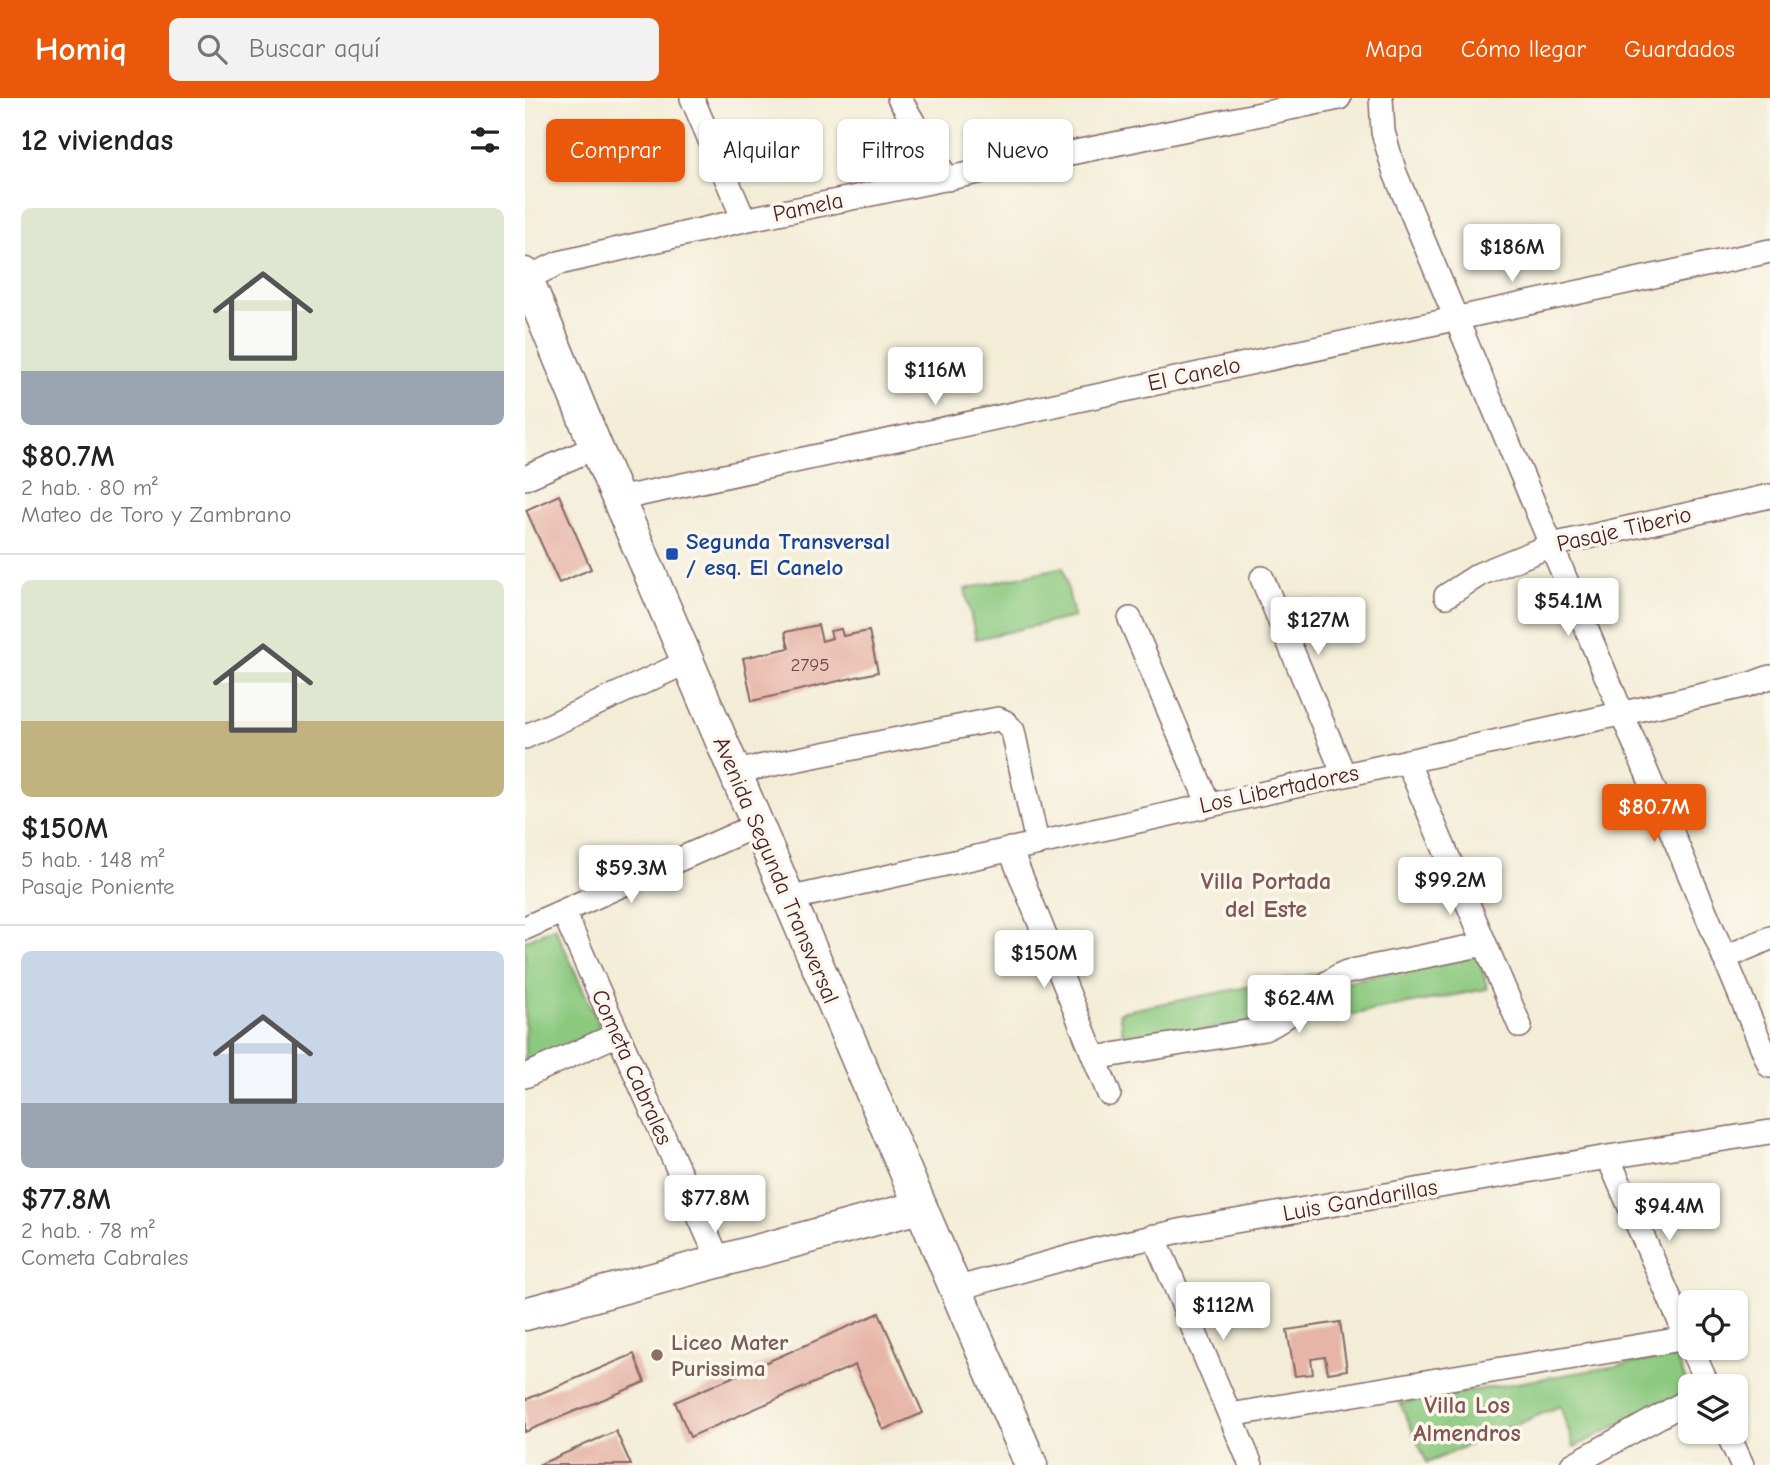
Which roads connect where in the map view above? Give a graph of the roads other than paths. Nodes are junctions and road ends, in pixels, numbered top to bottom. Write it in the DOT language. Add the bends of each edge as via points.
graph roads {
  1 [pos="692,98"];
  2 [pos="899,98"];
  3 [pos="1339,98"];
  4 [pos="1381,98"];
  5 [pos="911,119"];
  6 [pos="949,179"];
  7 [pos="932,182"];
  8 [pos="744,220"];
  9 [pos="1770,251"];
  10 [pos="526,277"];
  11 [pos="1457,318"];
  12 [pos="596,447"];
  13 [pos="525,478"];
  14 [pos="1770,496"];
  15 [pos="618,499"];
  16 [pos="1552,545"];
  17 [pos="1262,578"];
  18 [pos="1446,596"];
  19 [pos="1130,619"];
  20 [pos="687,662"];
  21 [pos="1770,677"];
  22 [pos="1624,713"];
  23 [pos="525,737"];
  24 [pos="1407,761"];
  25 [pos="734,772"];
  26 [pos="1344,775"];
  27 [pos="1209,805"];
  28 [pos="757,825"];
  29 [pos="1037,843"];
  30 [pos="1010,849"];
  31 [pos="788,899"];
  32 [pos="563,911"];
  33 [pos="525,928"];
  34 [pos="1770,938"];
  35 [pos="1485,944"];
  36 [pos="1724,958"];
  37 [pos="1520,1026"];
  38 [pos="618,1034"];
  39 [pos="1095,1058"];
  40 [pos="1770,1066"];
  41 [pos="525,1076"];
  42 [pos="1109,1094"];
  43 [pos="1770,1132"];
  44 [pos="1608,1157"];
  45 [pos="919,1207"];
  46 [pos="1154,1236"];
  47 [pos="719,1261"];
  48 [pos="955,1289"];
  49 [pos="525,1314"];
  50 [pos="1678,1319"];
  51 [pos="1678,1346"];
  52 [pos="1678,1406"];
  53 [pos="1230,1415"];
  54 [pos="1732,1444"];
  55 [pos="1031,1465"];
  56 [pos="1251,1465"];
  57 [pos="1572,1465"];
  58 [pos="1742,1465"];
  1 -- 8 [label="street"];
  2 -- 5 [label="street"];
  3 -- 6 [label="street, Pamela"];
  4 -- 11 [label="street" via="1383,132 1392,162"];
  7 -- 8 [label="street, Pamela"];
  8 -- 10 [label="street, Pamela" via="559,262"];
  9 -- 11 [label="street, El Canelo"];
  10 -- 12 [label="main road, Avenida Segunda Transversal"];
  11 -- 15 [label="street, El Canelo"];
  11 -- 16 [label="street"];
  12 -- 13 [label="street"];
  12 -- 15 [label="main road, Avenida Segunda Transversal"];
  14 -- 16 [label="street, Pasaje Tiberio"];
  15 -- 20 [label="main road, Avenida Segunda Transversal"];
  16 -- 18 [label="street, Pasaje Tiberio" via="1480,574"];
  16 -- 22 [label="street"];
  17 -- 26 [label="street"];
  19 -- 27 [label="street"];
  20 -- 23 [label="street"];
  20 -- 25 [label="main road, Avenida Segunda Transversal"];
  21 -- 22 [label="street, Los Libertadores"];
  22 -- 24 [label="street, Los Libertadores"];
  22 -- 36 [label="street"];
  24 -- 26 [label="street, Los Libertadores"];
  24 -- 35 [label="street"];
  25 -- 28 [label="main road, Avenida Segunda Transversal"];
  25 -- 29 [label="street" via="998,719 1013,731"];
  26 -- 27 [label="street, Los Libertadores"];
  27 -- 29 [label="street, Los Libertadores"];
  28 -- 31 [label="main road, Avenida Segunda Transversal"];
  28 -- 32 [label="street"];
  29 -- 30 [label="street, Los Libertadores"];
  30 -- 31 [label="street, Los Libertadores"];
  30 -- 39 [label="street"];
  31 -- 45 [label="main road, Avenida Segunda Transversal"];
  32 -- 33 [label="street"];
  32 -- 38 [label="street, Cometa Cabrales"];
  34 -- 36 [label="street"];
  35 -- 37 [label="street"];
  35 -- 39 [label="street" via="1347,972 1264,1029"];
  36 -- 40 [label="street"];
  38 -- 41 [label="street"];
  38 -- 47 [label="street, Cometa Cabrales"];
  39 -- 42 [label="street"];
  43 -- 44 [label="street, Luis Gandarillas"];
  44 -- 46 [label="street, Luis Gandarillas"];
  44 -- 50 [label="street"];
  45 -- 47 [label="main road"];
  45 -- 48 [label="main road, Avenida Segunda Transversal"];
  46 -- 48 [label="street, Luis Gandarillas"];
  46 -- 53 [label="street"];
  47 -- 49 [label="main road"];
  48 -- 55 [label="main road, Avenida Segunda Transversal"];
  51 -- 53 [label="street"];
  52 -- 57 [label="street"];
  53 -- 56 [label="street"];
  54 -- 58 [label="street"];
}
